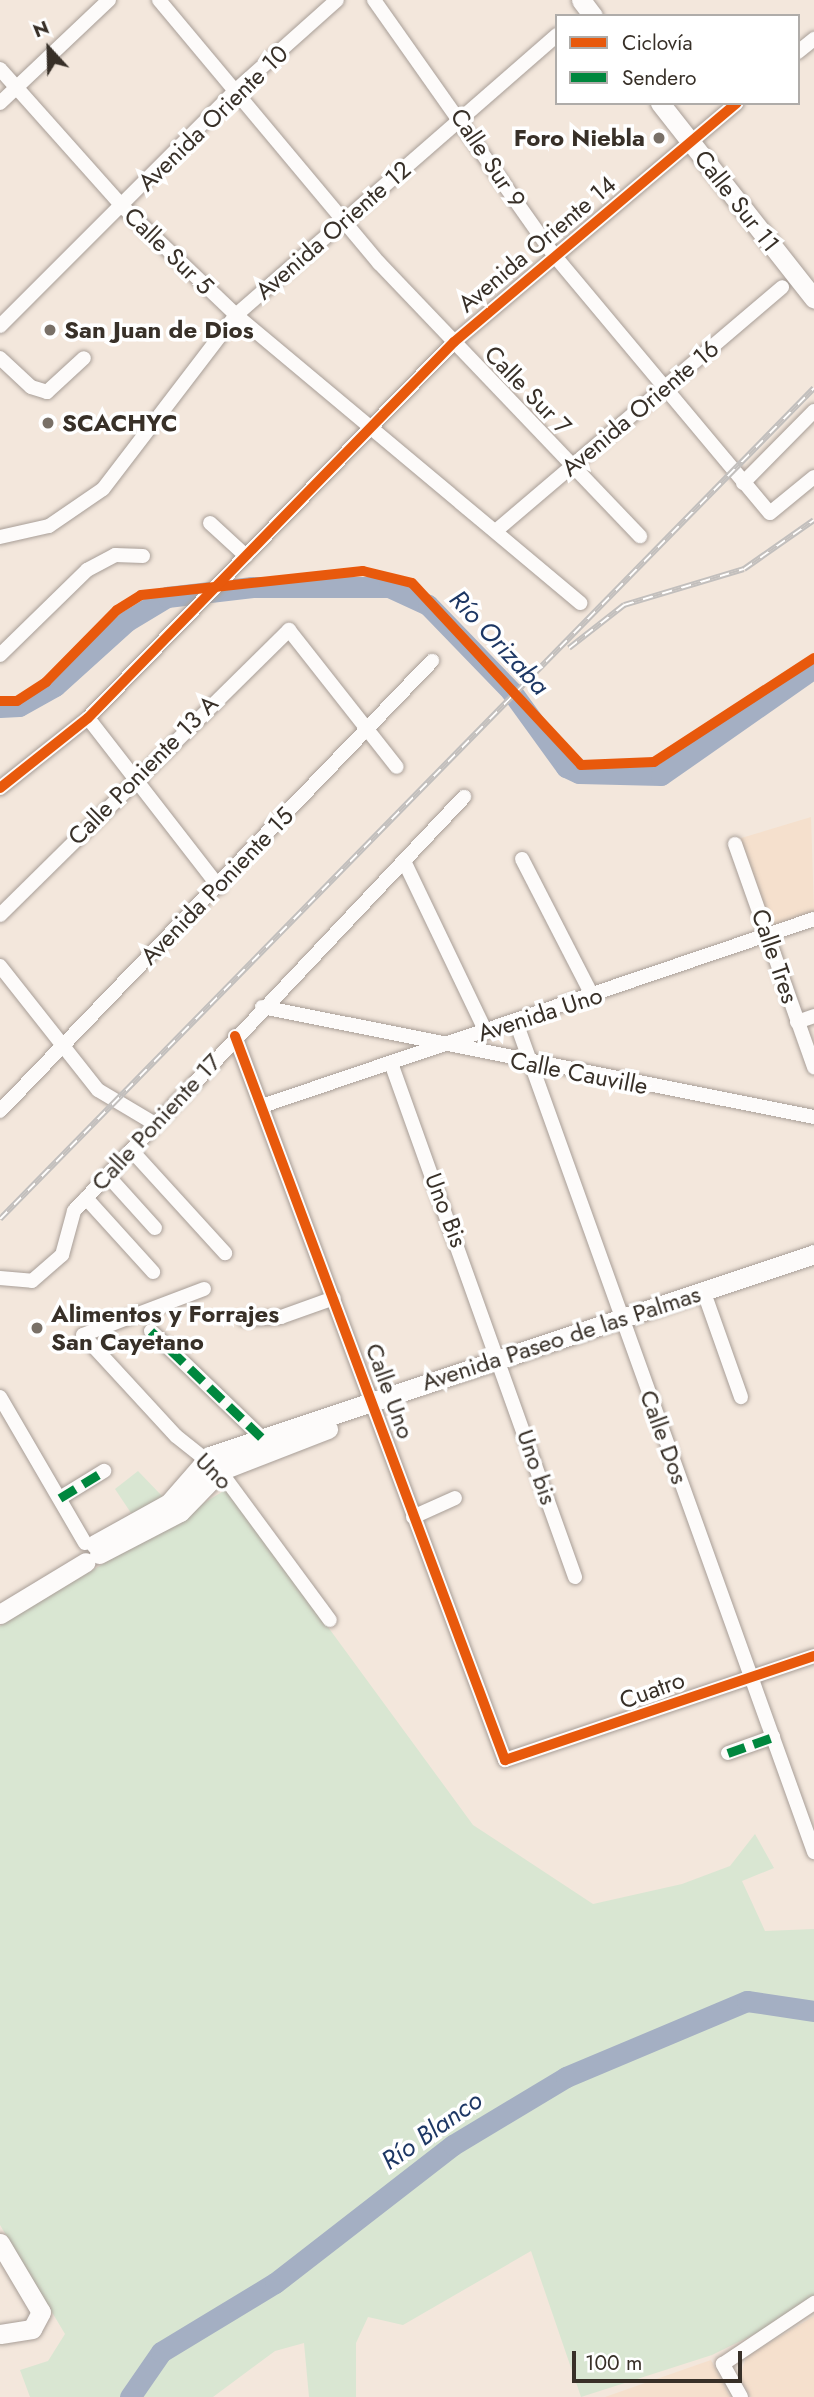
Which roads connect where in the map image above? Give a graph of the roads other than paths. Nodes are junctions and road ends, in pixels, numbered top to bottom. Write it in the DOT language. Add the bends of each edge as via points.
graph roads {
  1 [pos="109,0"];
  2 [pos="159,0"];
  3 [pos="337,0"];
  4 [pos="374,0"];
  5 [pos="555,36"];
  6 [pos="814,39"];
  7 [pos="800,50"];
  8 [pos="0,69"];
  9 [pos="16,88"];
  10 [pos="236,90"];
  11 [pos="0,103"];
  12 [pos="662,105"];
  13 [pos="735,105"];
  14 [pos="463,120"];
  15 [pos="690,142"];
  16 [pos="122,206"];
  17 [pos="341,220"];
  18 [pos="555,256"];
  19 [pos="782,287"];
  20 [pos="814,299"];
  21 [pos="236,315"];
  22 [pos="0,324"];
  23 [pos="454,342"];
  24 [pos="0,358"];
  25 [pos="84,358"];
  26 [pos="663,387"];
  27 [pos="814,411"];
  28 [pos="371,425"];
  29 [pos="572,466"];
  30 [pos="814,477"];
  31 [pos="740,480"];
  32 [pos="210,523"];
  33 [pos="498,529"];
  34 [pos="640,536"];
  35 [pos="0,537"];
  36 [pos="143,556"];
  37 [pos="246,556"];
  38 [pos="580,603"];
  39 [pos="0,655"];
  40 [pos="432,661"];
  41 [pos="88,718"];
  42 [pos="367,726"];
  43 [pos="397,766"];
  44 [pos="135,778"];
  45 [pos="0,788"];
  46 [pos="464,797"];
  47 [pos="735,844"];
  48 [pos="522,859"];
  49 [pos="404,861"];
  50 [pos="219,887"];
  51 [pos="0,915"];
  52 [pos="814,919"];
  53 [pos="768,934"];
  54 [pos="0,965"];
  55 [pos="593,997"];
  56 [pos="262,1007"];
  57 [pos="814,1016"];
  58 [pos="516,1022"];
  59 [pos="797,1022"];
  60 [pos="486,1032"];
  61 [pos="235,1036"];
  62 [pos="63,1046"];
  63 [pos="440,1047"];
  64 [pos="391,1063"];
  65 [pos="530,1064"];
  66 [pos="814,1067"];
  67 [pos="265,1105"];
  68 [pos="0,1111"];
  69 [pos="814,1118"];
  70 [pos="155,1124"];
  71 [pos="133,1152"];
  72 [pos="108,1176"];
  73 [pos="86,1198"];
  74 [pos="155,1228"];
  75 [pos="225,1253"];
  76 [pos="814,1254"];
  77 [pos="814,1266"];
  78 [pos="153,1272"];
  79 [pos="0,1278"];
  80 [pos="204,1289"];
  81 [pos="334,1298"];
  82 [pos="706,1301"];
  83 [pos="244,1319"];
  84 [pos="622,1324"];
  85 [pos="151,1331"];
  86 [pos="502,1361"];
  87 [pos="0,1397"];
  88 [pos="741,1397"];
  89 [pos="374,1406"];
  90 [pos="262,1438"];
  91 [pos="215,1466"];
  92 [pos="104,1471"];
  93 [pos="60,1498"];
  94 [pos="455,1498"];
  95 [pos="413,1517"];
  96 [pos="91,1551"];
  97 [pos="568,1556"];
  98 [pos="553,1563"];
  99 [pos="575,1577"];
  100 [pos="0,1614"];
  101 [pos="330,1620"];
  102 [pos="814,1656"];
  103 [pos="752,1677"];
  104 [pos="773,1737"];
  105 [pos="728,1754"];
  106 [pos="505,1760"];
  107 [pos="814,1852"];
  108 [pos="2,2248"];
  109 [pos="814,2303"];
  110 [pos="0,2334"];
  111 [pos="741,2397"];
  1 -- 9 [label="street"];
  2 -- 10 [label="street, Calle Sur 7"];
  3 -- 10 [label="street, Avenida Oriente 10"];
  4 -- 14 [label="street, Calle Sur 9"];
  5 -- 14 [label="street, Avenida Oriente 12"];
  6 -- 7 [label="street"];
  8 -- 9 [label="street, Calle Sur 5"];
  9 -- 11 [label="street"];
  9 -- 16 [label="street, Calle Sur 5"];
  10 -- 16 [label="street, Avenida Oriente 10"];
  10 -- 17 [label="street, Calle Sur 7"];
  12 -- 15 [label="street, Calle Sur 11"];
  13 -- 15 [label="street, Avenida Oriente 14"];
  14 -- 17 [label="street, Avenida Oriente 12"];
  14 -- 18 [label="street, Calle Sur 9"];
  15 -- 18 [label="street, Avenida Oriente 14"];
  15 -- 20 [label="street, Calle Sur 11"];
  16 -- 21 [label="street, Calle Sur 5"];
  16 -- 22 [label="street, Avenida Oriente 10"];
  17 -- 21 [label="street, Avenida Oriente 12"];
  17 -- 23 [label="street, Calle Sur 7"];
  18 -- 23 [label="street, Avenida Oriente 14"];
  18 -- 26 [label="street, Calle Sur 9"];
  19 -- 26 [label="street, Avenida Oriente 16"];
  21 -- 28 [label="street, Calle Sur 5"];
  21 -- 35 [label="street, Avenida Oriente 12" via="103,489 49,526"];
  23 -- 28 [label="street, Avenida Oriente 14"];
  23 -- 29 [label="street, Calle Sur 7"];
  24 -- 25 [label="street" via="31,387 47,392"];
  26 -- 29 [label="street, Avenida Oriente 16"];
  26 -- 31 [label="street, Calle Sur 9"];
  27 -- 31 [label="street"];
  28 -- 33 [label="street, Calle Sur 5"];
  28 -- 37 [label="street, Avenida Oriente 14"];
  29 -- 33 [label="street, Avenida Oriente 16"];
  29 -- 34 [label="street, Calle Sur 7"];
  30 -- 31 [label="street, Calle Sur 9" via="770,513"];
  32 -- 37 [label="street"];
  33 -- 38 [label="street, Calle Sur 5"];
  36 -- 39 [label="street" via="115,555 87,569"];
  37 -- 41 [label="street, Avenida Oriente 14"];
  40 -- 42 [label="street, Avenida Poniente 15"];
  41 -- 44 [label="street"];
  41 -- 45 [label="street, Avenida Oriente 14"];
  42 -- 43 [label="street"];
  42 -- 44 [label="street, Calle Poniente 13 A" via="289,630"];
  42 -- 50 [label="street, Avenida Poniente 15"];
  44 -- 50 [label="street"];
  44 -- 51 [label="street, Calle Poniente 13 A"];
  46 -- 49 [label="street, Calle Poniente 17"];
  47 -- 53 [label="street, Calle Tres"];
  48 -- 55 [label="street"];
  49 -- 56 [label="street, Calle Poniente 17"];
  49 -- 60 [label="street"];
  50 -- 62 [label="street, Avenida Poniente 15"];
  52 -- 53 [label="street, Avenida Uno"];
  53 -- 55 [label="street, Avenida Uno"];
  53 -- 59 [label="street, Calle Tres"];
  54 -- 62 [label="street"];
  55 -- 58 [label="street, Avenida Uno"];
  56 -- 61 [label="street, Calle Poniente 17"];
  56 -- 63 [label="street, Calle Cauville"];
  57 -- 59 [label="street"];
  58 -- 60 [label="street, Avenida Uno"];
  58 -- 65 [label="street, Calle Dos"];
  59 -- 66 [label="street, Calle Tres"];
  60 -- 63 [label="street, Avenida Uno"];
  61 -- 67 [label="street, Calle Uno"];
  61 -- 70 [label="street, Calle Poniente 17"];
  62 -- 68 [label="street, Avenida Poniente 15"];
  62 -- 70 [label="street" via="106,1096"];
  63 -- 64 [label="street, Avenida Uno"];
  63 -- 65 [label="street, Calle Cauville"];
  64 -- 67 [label="street, Avenida Uno"];
  64 -- 86 [label="street, Uno Bis"];
  65 -- 69 [label="street, Calle Cauville"];
  65 -- 84 [label="street, Calle Dos"];
  67 -- 81 [label="street, Calle Uno"];
  70 -- 71 [label="street, Calle Poniente 17"];
  71 -- 72 [label="street, Calle Poniente 17"];
  71 -- 75 [label="street"];
  72 -- 73 [label="street, Calle Poniente 17"];
  72 -- 74 [label="street"];
  73 -- 78 [label="street"];
  73 -- 79 [label="street, Calle Poniente 17" via="74,1211 62,1255 32,1281"];
  76 -- 84 [label="street, Avenida Paseo de las Palmas"];
  77 -- 82 [label="street, Avenida Paseo de las Palmas"];
  80 -- 91 [label="street, Uno" via="83,1335 176,1436"];
  81 -- 83 [label="street" via="281,1317"];
  81 -- 89 [label="street, Calle Uno"];
  82 -- 84 [label="street, Avenida Paseo de las Palmas"];
  82 -- 88 [label="street"];
  84 -- 86 [label="street, Avenida Paseo de las Palmas"];
  84 -- 103 [label="street, Calle Dos"];
  85 -- 90 [label="street"];
  86 -- 89 [label="street, Avenida Paseo de las Palmas"];
  86 -- 97 [label="street, Uno bis"];
  87 -- 93 [label="street"];
  89 -- 90 [label="street, Avenida Paseo de las Palmas"];
  89 -- 91 [label="street, Avenida Paseo de las Palmas"];
  89 -- 95 [label="street, Calle Uno"];
  90 -- 91 [label="street, Avenida Paseo de las Palmas" via="210,1456"];
  91 -- 96 [label="street, Avenida Paseo de las Palmas" via="180,1512"];
  91 -- 101 [label="street, Uno"];
  92 -- 93 [label="street"];
  93 -- 96 [label="street"];
  94 -- 95 [label="street"];
  95 -- 106 [label="street, Calle Uno"];
  96 -- 100 [label="street, Avenida Paseo de las Palmas"];
  97 -- 98 [label="street"];
  97 -- 99 [label="street, Uno bis"];
  102 -- 103 [label="street, Cuatro"];
  103 -- 104 [label="street, Calle Dos"];
  103 -- 106 [label="street, Cuatro"];
  104 -- 105 [label="street"];
  104 -- 107 [label="street, Calle Dos"];
  108 -- 110 [label="street" via="41,2312 39,2323"];
  109 -- 111 [label="street" via="723,2364"];
}
